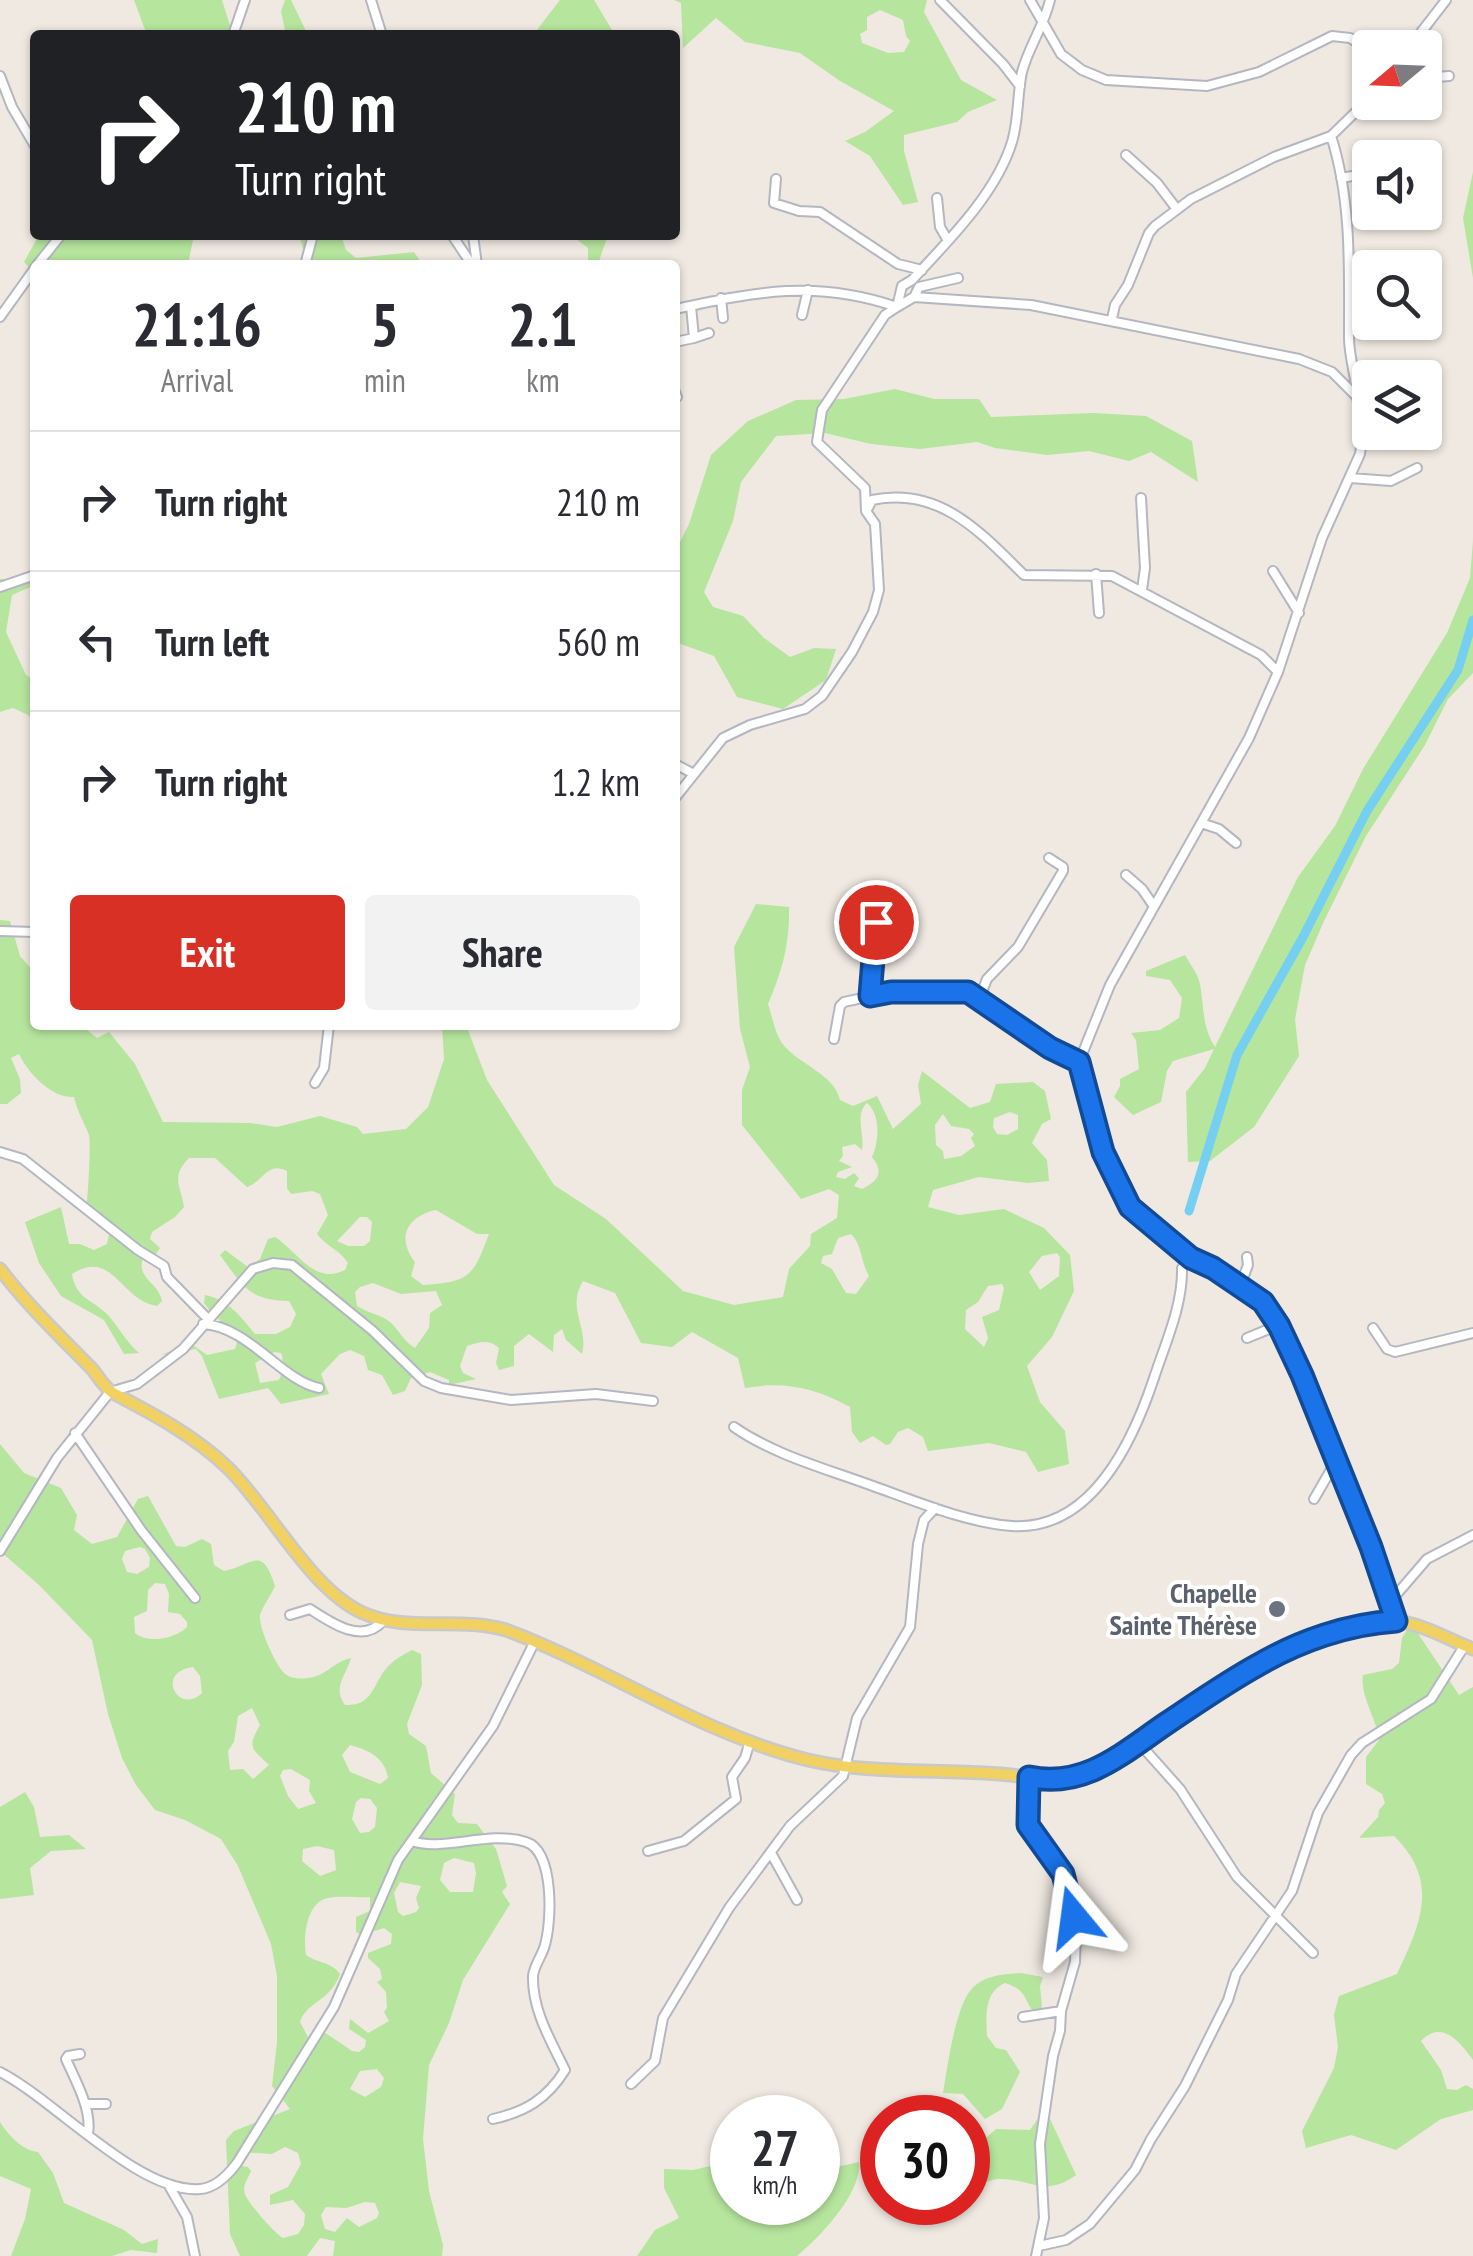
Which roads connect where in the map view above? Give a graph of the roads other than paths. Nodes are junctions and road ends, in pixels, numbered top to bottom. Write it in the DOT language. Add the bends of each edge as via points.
graph roads {
  1 [pos="246,0"];
  2 [pos="371,0"];
  3 [pos="940,0"];
  4 [pos="1030,0"];
  5 [pos="1050,0"];
  6 [pos="1446,0"];
  7 [pos="1044,26"];
  8 [pos="235,30"];
  9 [pos="380,30"];
  10 [pos="1423,30"];
  11 [pos="1352,39"];
  12 [pos="0,76"];
  13 [pos="1450,76"];
  14 [pos="1442,77"];
  15 [pos="1020,86"];
  16 [pos="1352,116"];
  17 [pos="1331,136"];
  18 [pos="30,138"];
  19 [pos="1126,154"];
  20 [pos="1352,176"];
  21 [pos="1342,178"];
  22 [pos="776,180"];
  23 [pos="937,198"];
  24 [pos="1176,208"];
  25 [pos="947,239"];
  26 [pos="57,240"];
  27 [pos="41,260"];
  28 [pos="922,270"];
  29 [pos="30,275"];
  30 [pos="958,278"];
  31 [pos="808,290"];
  32 [pos="914,297"];
  33 [pos="720,298"];
  34 [pos="691,306"];
  35 [pos="898,306"];
  36 [pos="680,308"];
  37 [pos="802,314"];
  38 [pos="0,317"];
  39 [pos="722,318"];
  40 [pos="1112,319"];
  41 [pos="709,334"];
  42 [pos="694,338"];
  43 [pos="680,341"];
  44 [pos="1352,362"];
  45 [pos="1352,390"];
  46 [pos="1361,450"];
  47 [pos="1417,468"];
  48 [pos="1350,478"];
  49 [pos="1141,498"];
  50 [pos="866,511"];
  51 [pos="1273,571"];
  52 [pos="1096,574"];
  53 [pos="30,577"];
  54 [pos="0,587"];
  55 [pos="1142,590"];
  56 [pos="1299,613"];
  57 [pos="1099,614"];
  58 [pos="1278,672"];
  59 [pos="680,767"];
  60 [pos="694,774"];
  61 [pos="680,792"];
  62 [pos="1202,824"];
  63 [pos="1236,842"];
  64 [pos="1049,858"];
  65 [pos="1126,875"];
  66 [pos="884,901"];
  67 [pos="1153,905"];
  68 [pos="0,931"];
  69 [pos="30,932"];
  70 [pos="870,996"];
  71 [pos="980,997"];
  72 [pos="328,1030"];
  73 [pos="834,1039"];
  74 [pos="1079,1062"];
  75 [pos="315,1083"];
  76 [pos="0,1152"];
  77 [pos="1191,1258"];
  78 [pos="1247,1258"];
  79 [pos="0,1269"];
  80 [pos="1240,1286"];
  81 [pos="206,1321"];
  82 [pos="1279,1326"];
  83 [pos="1373,1328"];
  84 [pos="1473,1333"];
  85 [pos="1247,1338"];
  86 [pos="319,1388"];
  87 [pos="110,1392"];
  88 [pos="653,1401"];
  89 [pos="734,1426"];
  90 [pos="75,1433"];
  91 [pos="1336,1461"];
  92 [pos="1314,1499"];
  93 [pos="935,1508"];
  94 [pos="1473,1534"];
  95 [pos="0,1552"];
  96 [pos="196,1598"];
  97 [pos="1390,1602"];
  98 [pos="290,1615"];
  99 [pos="383,1621"];
  100 [pos="1396,1621"];
  101 [pos="534,1642"];
  102 [pos="1469,1647"];
  103 [pos="750,1741"];
  104 [pos="1139,1743"];
  105 [pos="846,1766"];
  106 [pos="1029,1777"];
  107 [pos="412,1841"];
  108 [pos="648,1851"];
  109 [pos="771,1854"];
  110 [pos="797,1900"];
  111 [pos="1276,1918"];
  112 [pos="1313,1953"];
  113 [pos="1061,2011"];
  114 [pos="1023,2017"];
  115 [pos="80,2054"];
  116 [pos="0,2072"];
  117 [pos="631,2084"];
  118 [pos="85,2104"];
  119 [pos="106,2104"];
  120 [pos="493,2118"];
  121 [pos="88,2134"];
  122 [pos="168,2184"];
  123 [pos="1040,2251"];
  124 [pos="195,2256"];
  1 -- 8 [label="street"];
  2 -- 9 [label="street"];
  3 -- 15 [label="street"];
  4 -- 7 [label="street"];
  5 -- 7 [label="street"];
  6 -- 10 [label="street"];
  7 -- 11 [label="street" via="1065,58 1106,80 1207,86 1270,68 1332,36"];
  7 -- 15 [label="street"];
  12 -- 18 [label="street"];
  13 -- 14 [label="street"];
  15 -- 25 [label="street" via="1007,156"];
  16 -- 17 [label="street"];
  17 -- 21 [label="street"];
  17 -- 24 [label="street"];
  19 -- 24 [label="street"];
  20 -- 21 [label="street"];
  21 -- 44 [label="street"];
  22 -- 28 [label="street" via="774,202 820,212 898,264"];
  23 -- 25 [label="street"];
  24 -- 40 [label="street" via="1149,233"];
  25 -- 28 [label="street"];
  26 -- 27 [label="street"];
  28 -- 35 [label="street" via="902,286"];
  29 -- 38 [label="street"];
  30 -- 32 [label="street" via="919,287"];
  31 -- 33 [label="street"];
  31 -- 35 [label="street" via="860,294"];
  31 -- 37 [label="street"];
  32 -- 35 [label="street"];
  32 -- 40 [label="street"];
  33 -- 34 [label="street"];
  33 -- 39 [label="street"];
  34 -- 36 [label="street"];
  34 -- 42 [label="street"];
  35 -- 50 [label="street" via="885,315 822,410 817,442 865,488"];
  40 -- 45 [label="street" via="1312,362"];
  41 -- 42 [label="street"];
  42 -- 43 [label="street"];
  46 -- 48 [label="street"];
  47 -- 48 [label="street" via="1391,481"];
  48 -- 56 [label="street" via="1316,552"];
  49 -- 55 [label="street"];
  50 -- 52 [label="street" via="872,500 884,498 935,502 958,514 1027,576"];
  50 -- 60 [label="street" via="875,524 879,590 852,652 805,710 729,734"];
  51 -- 56 [label="street"];
  52 -- 55 [label="street"];
  52 -- 57 [label="street"];
  53 -- 54 [label="street"];
  55 -- 58 [label="street" via="1262,655"];
  56 -- 58 [label="street"];
  58 -- 62 [label="street"];
  59 -- 60 [label="street"];
  60 -- 61 [label="street"];
  62 -- 63 [label="street"];
  62 -- 67 [label="street"];
  64 -- 71 [label="street" via="1063,871 1018,947 986,978"];
  65 -- 67 [label="street"];
  66 -- 70 [label="street" via="874,926"];
  67 -- 74 [label="street"];
  68 -- 69 [label="street"];
  70 -- 71 [label="street" via="953,990"];
  70 -- 73 [label="street" via="841,1004"];
  71 -- 74 [label="street"];
  72 -- 75 [label="street" via="324,1068"];
  74 -- 77 [label="street" via="1103,1152 1123,1196 1146,1224"];
  76 -- 81 [label="street" via="23,1159 164,1266"];
  77 -- 80 [label="street"];
  77 -- 93 [label="street" via="1182,1268 1172,1322 1135,1432 1096,1489 1052,1518 1015,1526"];
  78 -- 80 [label="street"];
  79 -- 87 [label="main road"];
  80 -- 82 [label="street" via="1263,1302"];
  81 -- 86 [label="street"];
  81 -- 87 [label="street" via="146,1378"];
  81 -- 88 [label="street" via="253,1269 286,1263 424,1381 442,1388 511,1400 596,1394"];
  82 -- 85 [label="street"];
  82 -- 91 [label="street"];
  83 -- 84 [label="street" via="1395,1352"];
  87 -- 90 [label="street"];
  87 -- 99 [label="main road" via="220,1460 332,1592"];
  89 -- 93 [label="street" via="828,1470"];
  90 -- 95 [label="street"];
  90 -- 96 [label="street"];
  91 -- 92 [label="street"];
  91 -- 97 [label="street"];
  93 -- 105 [label="street" via="924,1520 917,1549 910,1627 857,1718"];
  94 -- 97 [label="street" via="1427,1559"];
  97 -- 100 [label="street"];
  98 -- 99 [label="street" via="310,1609 337,1627 368,1630"];
  99 -- 101 [label="main road" via="478,1623"];
  100 -- 102 [label="main road"];
  100 -- 104 [label="main road" via="1350,1627 1285,1651"];
  101 -- 103 [label="main road"];
  101 -- 107 [label="street" via="493,1726"];
  102 -- 111 [label="street" via="1431,1700 1351,1755 1318,1814 1298,1877"];
  103 -- 105 [label="main road"];
  103 -- 108 [label="street" via="733,1774 736,1799 684,1840"];
  104 -- 106 [label="main road" via="1088,1773"];
  104 -- 111 [label="street" via="1180,1789 1237,1877"];
  105 -- 106 [label="main road"];
  105 -- 109 [label="street"];
  106 -- 113 [label="street" via="1028,1825 1063,1874 1076,1932"];
  107 -- 120 [label="street" via="526,1841 546,1864 547,1932 533,1977 545,2032 565,2070 540,2101"];
  107 -- 122 [label="street" via="332,2010 237,2163 206,2188"];
  109 -- 110 [label="street"];
  109 -- 117 [label="street" via="710,1936 664,2018 655,2061"];
  111 -- 112 [label="street"];
  111 -- 123 [label="street" via="1236,1974 1185,2086 1129,2179 1090,2224"];
  113 -- 114 [label="street"];
  113 -- 123 [label="street" via="1040,2144"];
  115 -- 118 [label="street" via="66,2059"];
  116 -- 121 [label="street"];
  118 -- 119 [label="street"];
  118 -- 121 [label="street"];
  121 -- 122 [label="street"];
  122 -- 124 [label="street" via="187,2217"];
}
